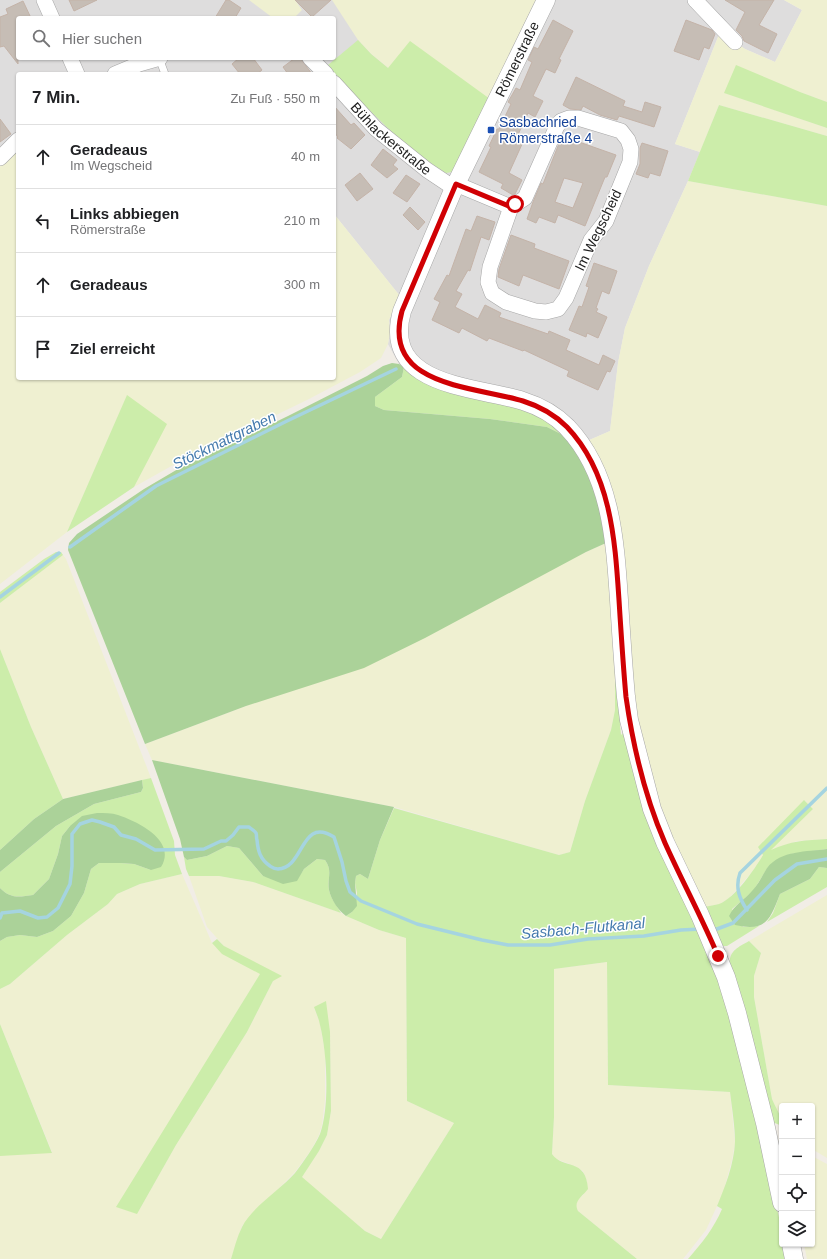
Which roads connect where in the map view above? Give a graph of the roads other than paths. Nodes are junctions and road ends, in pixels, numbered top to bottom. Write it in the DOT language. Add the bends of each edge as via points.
graph roads {
  1 [pos="44,0"];
  2 [pos="546,0"];
  3 [pos="695,0"];
  4 [pos="51,16"];
  5 [pos="735,42"];
  6 [pos="71,60"];
  7 [pos="152,60"];
  8 [pos="160,60"];
  9 [pos="312,60"];
  10 [pos="76,72"];
  11 [pos="120,72"];
  12 [pos="164,72"];
  13 [pos="324,72"];
  14 [pos="336,85"];
  15 [pos="16,142"];
  16 [pos="0,158"];
  17 [pos="455,186"];
  18 [pos="511,207"];
  19 [pos="779,1190"];
  20 [pos="792,1247"];
  21 [pos="794,1259"];
  1 -- 4 [label="street"];
  2 -- 17 [label="street, Römerstraße"];
  3 -- 5 [label="street"];
  6 -- 10 [label="street"];
  7 -- 11 [label="street"];
  8 -- 12 [label="lane"];
  9 -- 13 [label="street"];
  14 -- 17 [label="street, Bühlackerstraße" via="376,129 427,170"];
  15 -- 16 [label="street"];
  17 -- 18 [label="street"];
  17 -- 19 [label="street, Römerstraße" via="402,311 399,323 402,347 415,368 428,376 523,401 557,419 578,441 601,483 615,545 629,720 644,780 665,842 726,977 765,1123"];
  18 -- 18 [label="street, Im Wegscheid" via="490,267 488,282 492,293 506,302 534,311 546,312 558,308 566,298 591,240 606,221 630,162 631,149 628,140 621,131 607,126 578,118 561,121 525,198"];
  20 -- 21 [label="street"];
}
